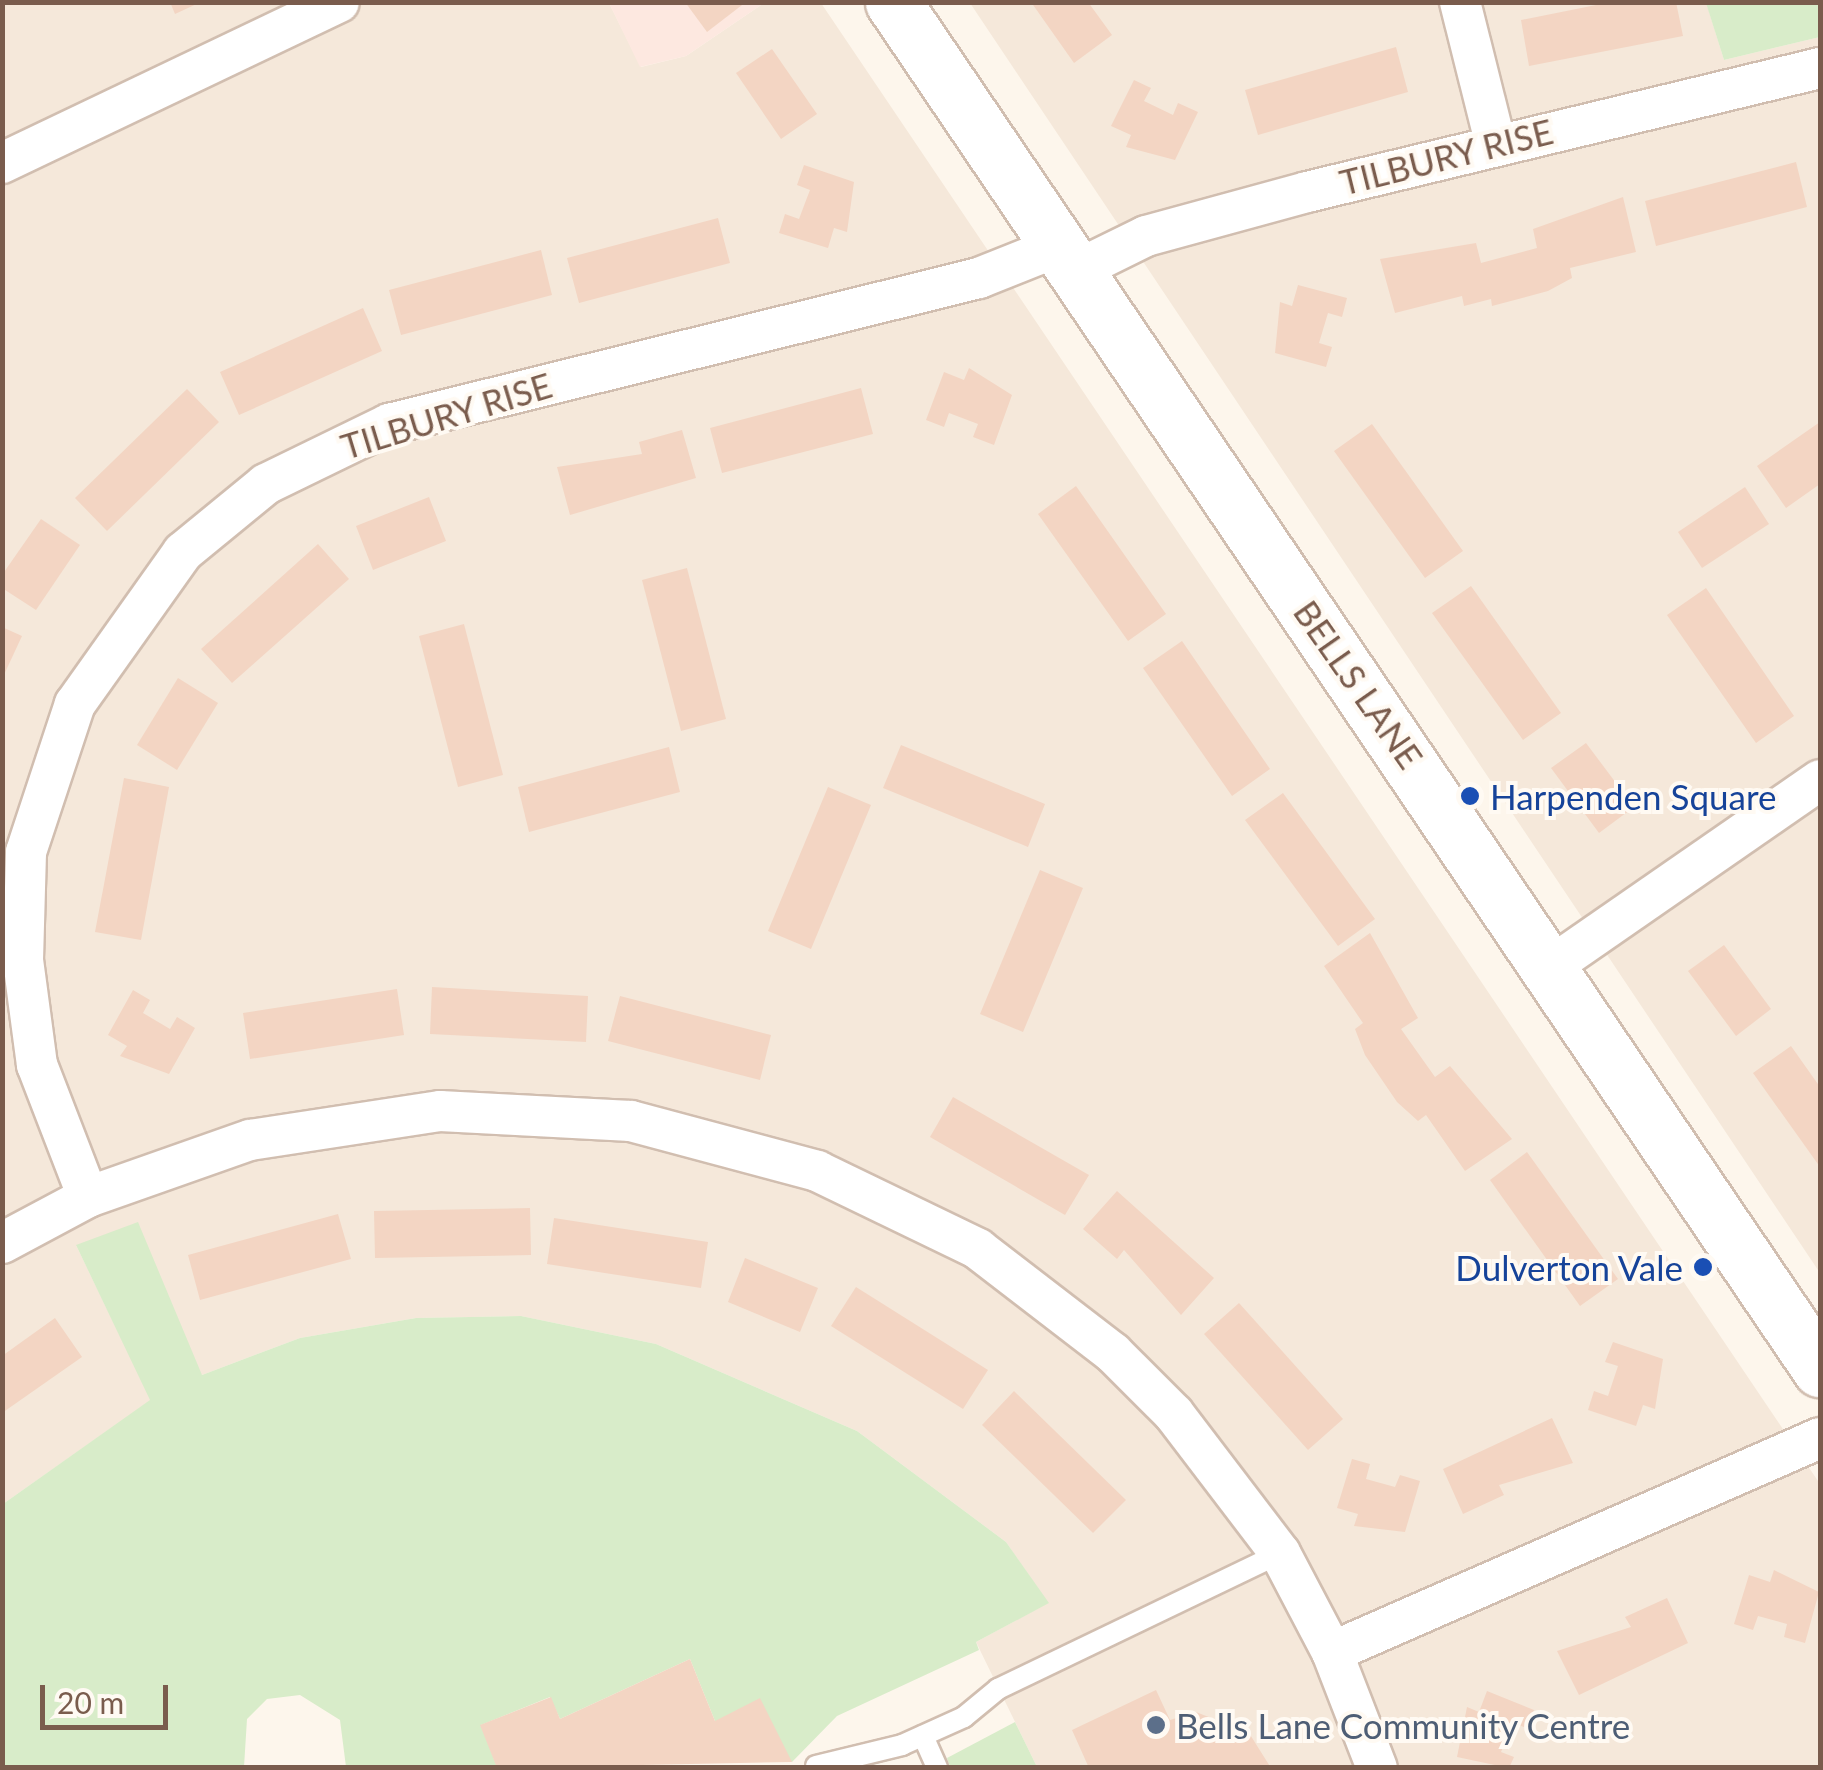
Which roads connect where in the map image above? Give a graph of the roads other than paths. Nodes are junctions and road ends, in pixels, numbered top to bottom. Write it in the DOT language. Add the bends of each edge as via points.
graph roads {
  1 [pos="339,2"];
  2 [pos="893,2"];
  3 [pos="1460,2"];
  4 [pos="1820,68"];
  5 [pos="1496,141"];
  6 [pos="2,162"];
  7 [pos="1071,257"];
  8 [pos="1820,780"];
  9 [pos="14,849"];
  10 [pos="1550,967"];
  11 [pos="88,1197"];
  12 [pos="2,1243"];
  13 [pos="1820,1369"];
  14 [pos="1820,1438"];
  15 [pos="1280,1553"];
  16 [pos="1332,1652"];
  17 [pos="923,1736"];
  18 [pos="816,1766"];
  19 [pos="937,1768"];
  20 [pos="1377,1768"];
  1 -- 6 [label="street"];
  2 -- 7 [label="main road, BELLS LANE"];
  3 -- 5 [label="street"];
  4 -- 5 [label="street, TILBURY RISE"];
  5 -- 7 [label="street, TILBURY RISE"];
  7 -- 9 [label="street, TILBURY RISE" via="390,424 266,484 183,552 113,640 60,737"];
  7 -- 10 [label="main road, BELLS LANE"];
  8 -- 10 [label="street"];
  9 -- 11 [label="street, TILBURY RISE" via="37,1065"];
  10 -- 13 [label="main road, BELLS LANE"];
  11 -- 12 [label="street"];
  11 -- 15 [label="street" via="250,1140 440,1111 631,1121 725,1142 907,1212 1045,1297 1174,1414"];
  14 -- 16 [label="street"];
  15 -- 16 [label="street"];
  15 -- 17 [label="lane" via="998,1689"];
  16 -- 20 [label="street"];
  17 -- 18 [label="lane"];
  17 -- 19 [label="lane"];
}
